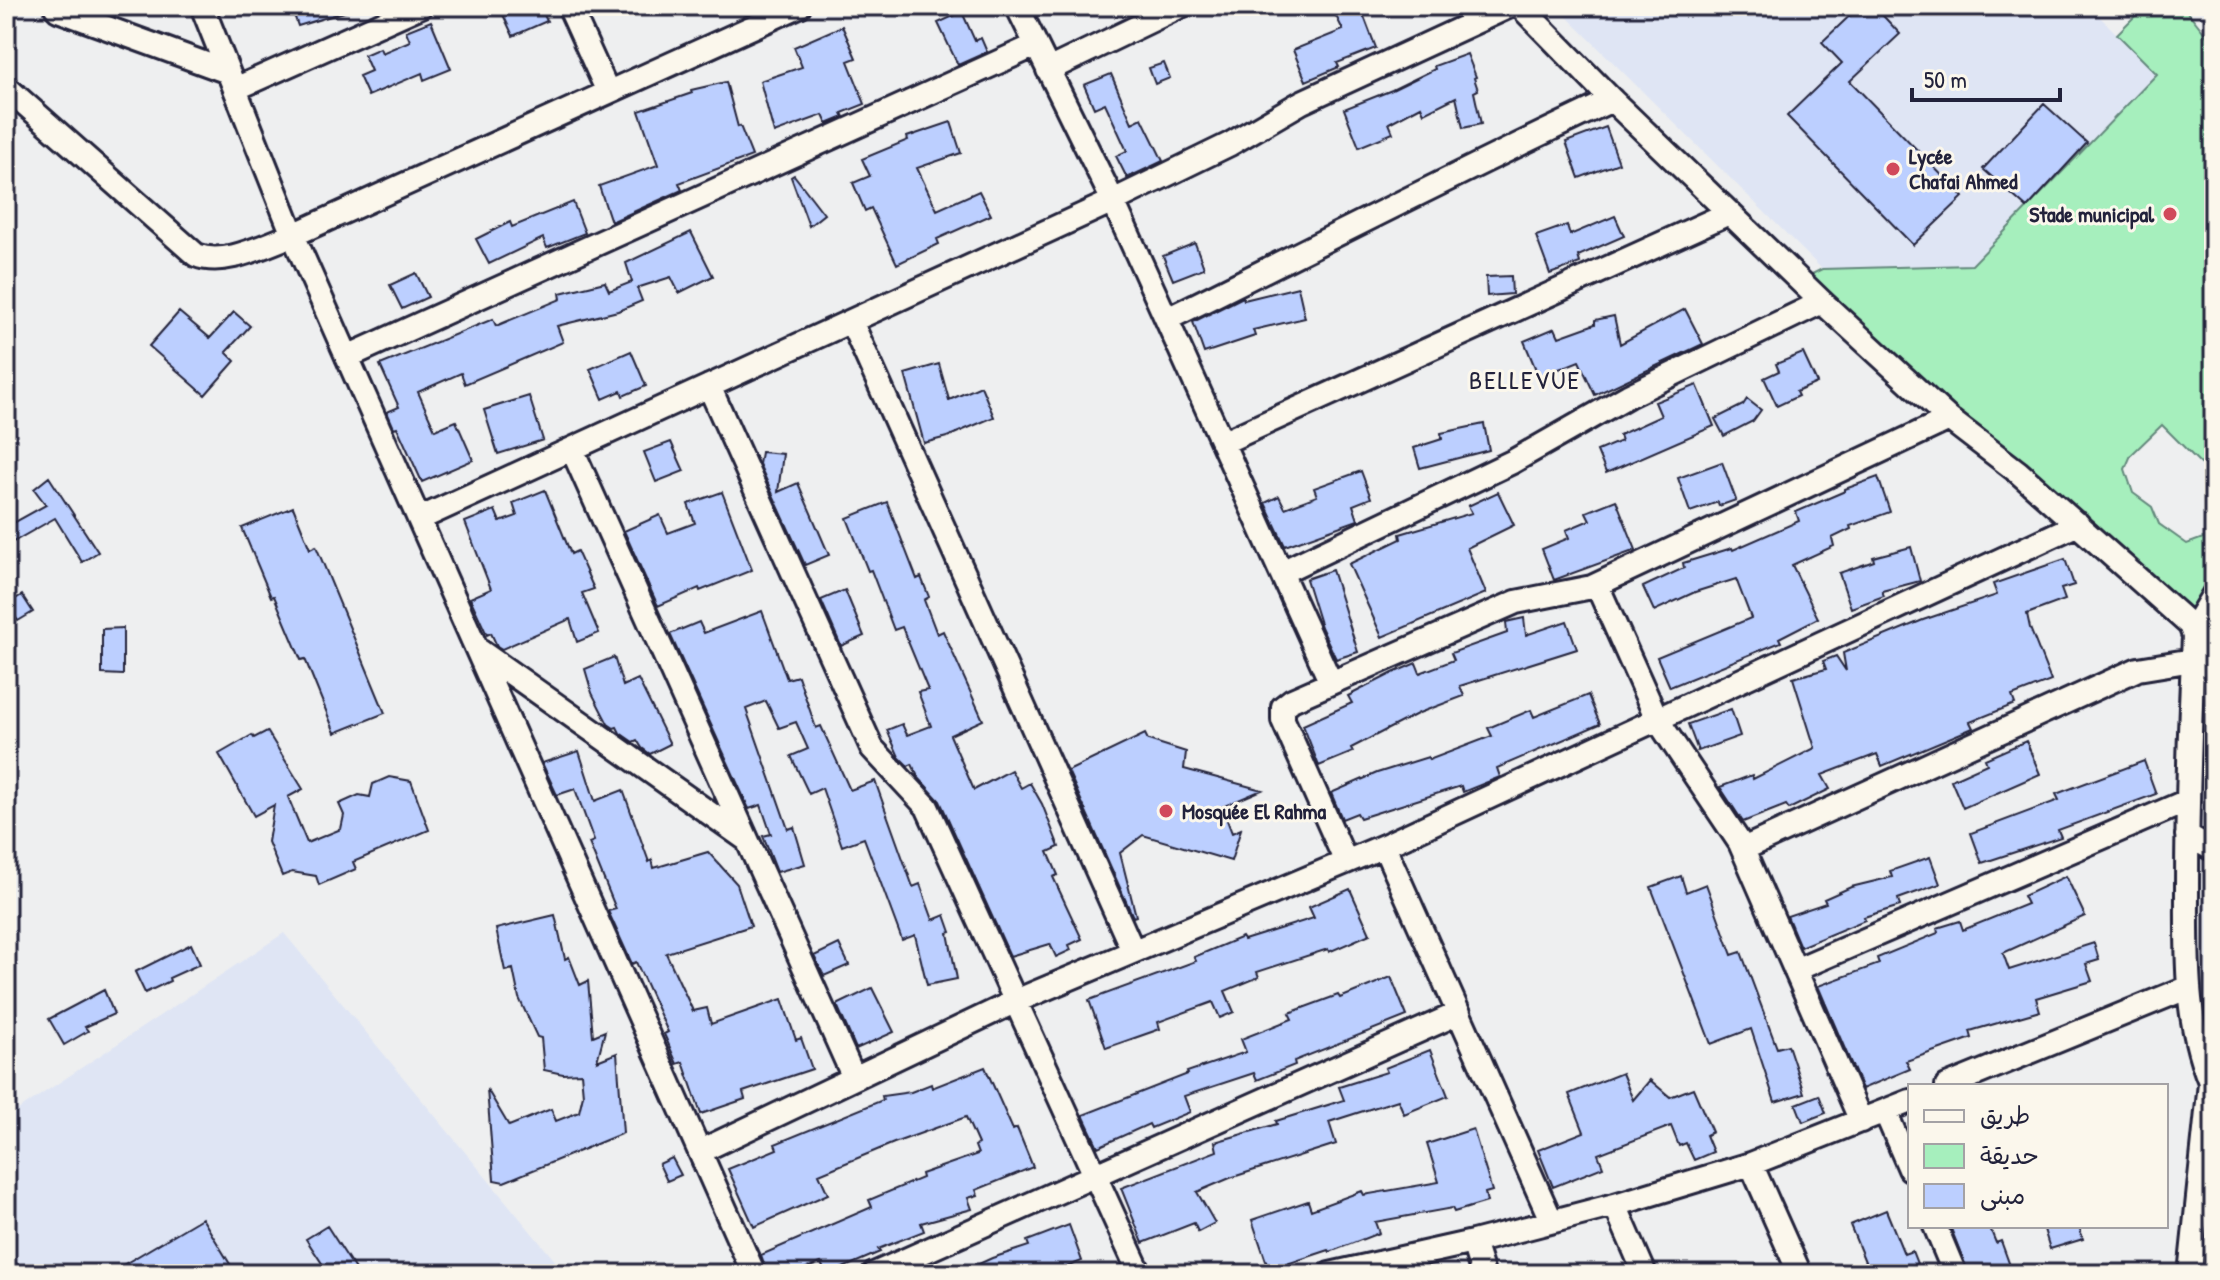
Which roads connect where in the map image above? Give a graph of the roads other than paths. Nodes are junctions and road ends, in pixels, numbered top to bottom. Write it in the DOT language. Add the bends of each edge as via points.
graph roads {
  1 [pos="55,6"];
  2 [pos="202,6"];
  3 [pos="421,6"];
  4 [pos="569,6"];
  5 [pos="799,6"];
  6 [pos="1017,6"];
  7 [pos="1181,6"];
  8 [pos="1510,6"];
  9 [pos="1520,6"];
  10 [pos="1036,45"];
  11 [pos="1048,70"];
  12 [pos="231,81"];
  13 [pos="6,87"];
  14 [pos="608,92"];
  15 [pos="1612,100"];
  16 [pos="1113,201"];
  17 [pos="1729,213"];
  18 [pos="293,235"];
  19 [pos="1822,302"];
  20 [pos="1167,319"];
  21 [pos="851,321"];
  22 [pos="347,357"];
  23 [pos="709,386"];
  24 [pos="1949,419"];
  25 [pos="1224,442"];
  26 [pos="572,449"];
  27 [pos="419,519"];
  28 [pos="2078,524"];
  29 [pos="1282,572"];
  30 [pos="1597,585"];
  31 [pos="2214,594"];
  32 [pos="2192,630"];
  33 [pos="476,648"];
  34 [pos="2193,660"];
  35 [pos="1331,683"];
  36 [pos="1657,719"];
  37 [pos="2187,801"];
  38 [pos="2187,835"];
  39 [pos="747,840"];
  40 [pos="1384,846"];
  41 [pos="1743,849"];
  42 [pos="2214,850"];
  43 [pos="1346,862"];
  44 [pos="1133,951"];
  45 [pos="1795,970"];
  46 [pos="2189,987"];
  47 [pos="1016,1001"];
  48 [pos="1459,1013"];
  49 [pos="854,1078"];
  50 [pos="1952,1084"];
  51 [pos="2212,1087"];
  52 [pos="1908,1102"];
  53 [pos="1885,1111"];
  54 [pos="1861,1121"];
  55 [pos="701,1151"];
  56 [pos="1751,1164"];
  57 [pos="1908,1164"];
  58 [pos="1094,1176"];
  59 [pos="1615,1205"];
  60 [pos="1551,1220"];
  61 [pos="1936,1228"];
  62 [pos="1473,1242"];
  63 [pos="754,1274"];
  64 [pos="874,1274"];
  65 [pos="1140,1274"];
  66 [pos="1330,1274"];
  67 [pos="1483,1274"];
  68 [pos="1645,1274"];
  69 [pos="1800,1274"];
  70 [pos="1955,1274"];
  71 [pos="2190,1274"];
  1 -- 12 [label="street"];
  2 -- 12 [label="street"];
  3 -- 12 [label="street"];
  4 -- 14 [label="street"];
  5 -- 14 [label="street"];
  6 -- 10 [label="street"];
  7 -- 11 [label="street"];
  8 -- 16 [label="street" via="1302,102"];
  9 -- 15 [label="street"];
  10 -- 11 [label="street"];
  10 -- 22 [label="street"];
  11 -- 16 [label="street"];
  12 -- 18 [label="street"];
  13 -- 18 [label="street" via="196,255 209,261 223,259"];
  14 -- 18 [label="street"];
  15 -- 17 [label="street"];
  15 -- 20 [label="street"];
  16 -- 20 [label="street"];
  16 -- 21 [label="street"];
  17 -- 19 [label="street"];
  17 -- 25 [label="street"];
  18 -- 22 [label="street"];
  19 -- 24 [label="street"];
  19 -- 29 [label="street" via="1628,396 1512,462"];
  20 -- 25 [label="street"];
  21 -- 23 [label="street"];
  21 -- 44 [label="street"];
  22 -- 27 [label="street"];
  23 -- 26 [label="street"];
  23 -- 47 [label="street" via="872,748 927,807"];
  24 -- 28 [label="street"];
  24 -- 30 [label="street"];
  25 -- 29 [label="street"];
  26 -- 27 [label="street"];
  26 -- 39 [label="street"];
  27 -- 33 [label="street"];
  28 -- 32 [label="street"];
  28 -- 36 [label="street"];
  29 -- 35 [label="street"];
  30 -- 35 [label="street" via="1516,602"];
  30 -- 36 [label="street"];
  31 -- 32 [label="street"];
  32 -- 34 [label="street"];
  33 -- 39 [label="street"];
  33 -- 55 [label="street"];
  34 -- 37 [label="street"];
  34 -- 41 [label="street" via="2138,669"];
  35 -- 43 [label="street" via="1292,700 1283,707 1283,720"];
  36 -- 40 [label="street"];
  36 -- 41 [label="street"];
  37 -- 38 [label="street"];
  37 -- 45 [label="street"];
  38 -- 42 [label="street"];
  38 -- 46 [label="street"];
  39 -- 49 [label="street"];
  40 -- 43 [label="street"];
  40 -- 48 [label="street"];
  41 -- 45 [label="street"];
  43 -- 44 [label="street"];
  44 -- 47 [label="street"];
  45 -- 54 [label="street"];
  46 -- 50 [label="street"];
  46 -- 51 [label="street" via="2197,1043"];
  47 -- 49 [label="street"];
  47 -- 58 [label="street"];
  48 -- 58 [label="street"];
  48 -- 60 [label="street"];
  49 -- 55 [label="street"];
  51 -- 71 [label="street"];
  52 -- 53 [label="street"];
  53 -- 54 [label="street"];
  53 -- 57 [label="street"];
  54 -- 56 [label="street"];
  55 -- 63 [label="street"];
  56 -- 59 [label="street"];
  56 -- 69 [label="street"];
  58 -- 64 [label="street"];
  58 -- 65 [label="street"];
  59 -- 60 [label="street"];
  59 -- 68 [label="street"];
  60 -- 62 [label="street"];
  61 -- 70 [label="street"];
  62 -- 66 [label="street"];
  62 -- 67 [label="street"];
}
